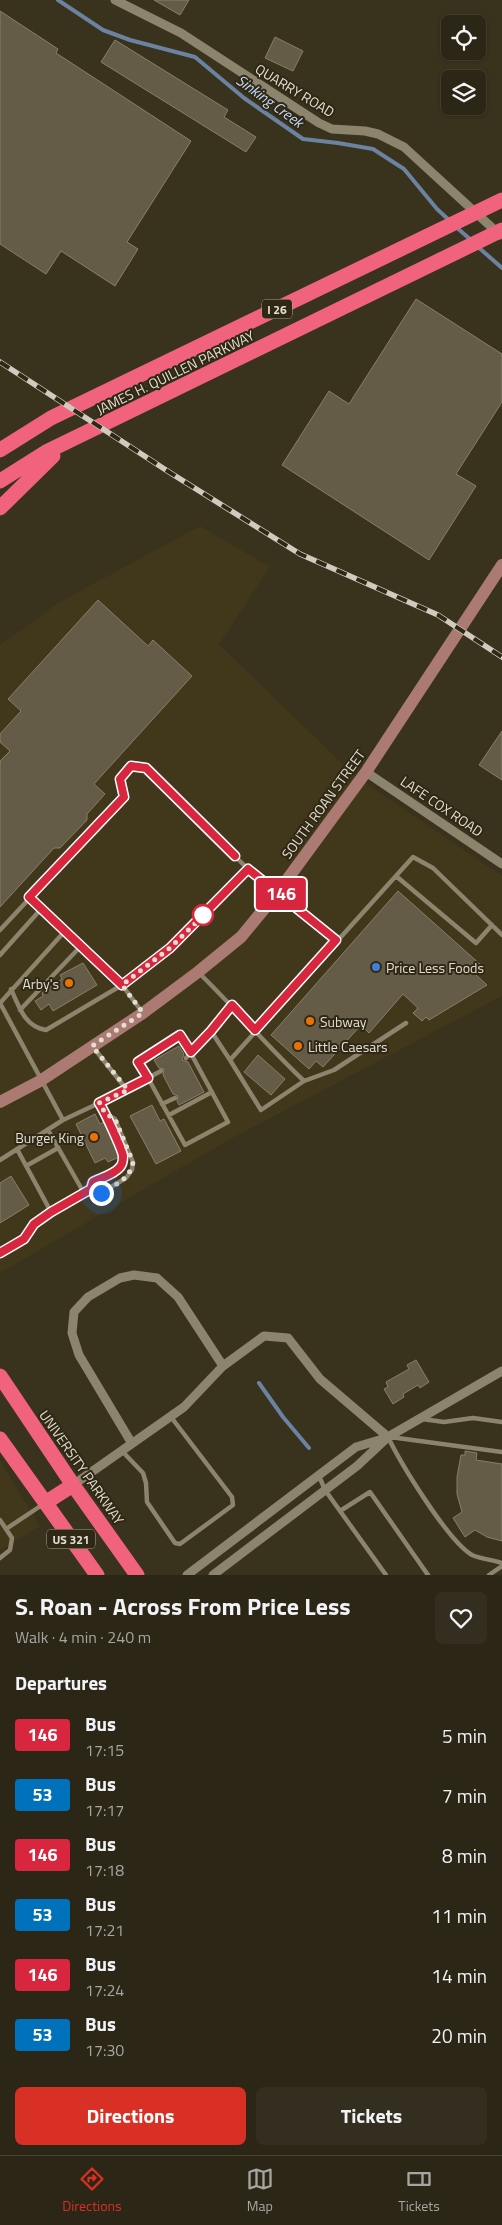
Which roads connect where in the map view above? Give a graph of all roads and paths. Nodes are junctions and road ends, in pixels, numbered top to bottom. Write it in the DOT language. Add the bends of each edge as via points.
graph roads {
  1 [pos="114,0"];
  2 [pos="502,200"];
  3 [pos="502,230"];
  4 [pos="502,237"];
  5 [pos="74,440"];
  6 [pos="4,446"];
  7 [pos="0,481"];
  8 [pos="0,508"];
  9 [pos="502,565"];
  10 [pos="366,772"];
  11 [pos="502,864"];
  12 [pos="248,869"];
  13 [pos="396,876"];
  14 [pos="278,892"];
  15 [pos="29,897"];
  16 [pos="41,909"];
  17 [pos="492,925"];
  18 [pos="0,930"];
  19 [pos="65,931"];
  20 [pos="502,935"];
  21 [pos="336,940"];
  22 [pos="80,946"];
  23 [pos="0,954"];
  24 [pos="198,972"];
  25 [pos="122,985"];
  26 [pos="11,989"];
  27 [pos="0,1003"];
  28 [pos="232,1005"];
  29 [pos="20,1010"];
  30 [pos="143,1013"];
  31 [pos="406,1023"];
  32 [pos="255,1030"];
  33 [pos="211,1031"];
  34 [pos="92,1046"];
  35 [pos="191,1052"];
  36 [pos="186,1058"];
  37 [pos="230,1060"];
  38 [pos="161,1071"];
  39 [pos="148,1078"];
  40 [pos="40,1081"];
  41 [pos="206,1081"];
  42 [pos="304,1081"];
  43 [pos="200,1085"];
  44 [pos="128,1090"];
  45 [pos="212,1092"];
  46 [pos="175,1098"];
  47 [pos="0,1102"];
  48 [pos="99,1103"];
  49 [pos="162,1104"];
  50 [pos="106,1114"];
  51 [pos="169,1115"];
  52 [pos="63,1120"];
  53 [pos="48,1130"];
  54 [pos="58,1148"];
  55 [pos="18,1149"];
  56 [pos="0,1160"];
  57 [pos="26,1166"];
  58 [pos="91,1189"];
  59 [pos="84,1193"];
  60 [pos="51,1212"];
  61 [pos="0,1253"];
  62 [pos="222,1366"];
  63 [pos="502,1371"];
  64 [pos="0,1376"];
  65 [pos="170,1416"];
  66 [pos="420,1418"];
  67 [pos="502,1422"];
  68 [pos="388,1437"];
  69 [pos="0,1439"];
  70 [pos="132,1442"];
  71 [pos="121,1450"];
  72 [pos="502,1452"];
  73 [pos="319,1474"];
  74 [pos="73,1484"];
  75 [pos="325,1490"];
  76 [pos="45,1502"];
  77 [pos="340,1511"];
  78 [pos="0,1520"];
  79 [pos="6,1529"];
  80 [pos="0,1558"];
  81 [pos="502,1564"];
  82 [pos="97,1575"];
  83 [pos="137,1575"];
  84 [pos="187,1575"];
  85 [pos="213,1575"];
  86 [pos="386,1575"];
  87 [pos="428,1575"];
  88 [pos="489,1575"];
  1 -- 4 [label="street, QUARRY ROAD" via="181,33 318,123 332,129 378,134 404,147"];
  2 -- 6 [label="highway, JAMES H. QUILLEN PARKWAY / I 26" via="51,418"];
  3 -- 5 [label="highway, JAMES H. QUILLEN PARKWAY / I 26"];
  5 -- 7 [label="highway, JAMES H. QUILLEN PARKWAY / I 26" via="46,452"];
  5 -- 8 [label="highway" via="35,472"];
  9 -- 10 [label="main road, SOUTH ROAN STREET"];
  10 -- 11 [label="street, LAFE COX ROAD"];
  10 -- 14 [label="main road, SOUTH ROAN STREET"];
  12 -- 14 [label="lane"];
  12 -- 15 [label="lane" via="146,768 131,766 120,779 124,797"];
  12 -- 25 [label="lane" via="170,948"];
  13 -- 17 [label="lane" via="476,944"];
  13 -- 17 [label="lane" via="413,857 433,868"];
  13 -- 21 [label="lane"];
  14 -- 21 [label="lane"];
  14 -- 24 [label="main road, SOUTH ROAN STREET" via="241,937"];
  15 -- 16 [label="lane"];
  15 -- 18 [label="lane"];
  16 -- 19 [label="lane"];
  16 -- 23 [label="lane"];
  17 -- 20 [label="lane"];
  19 -- 22 [label="lane"];
  19 -- 26 [label="lane"];
  21 -- 32 [label="lane"];
  22 -- 25 [label="lane"];
  22 -- 29 [label="lane"];
  24 -- 28 [label="lane"];
  24 -- 30 [label="main road, SOUTH ROAN STREET"];
  25 -- 29 [label="lane" via="46,1030 32,1026"];
  25 -- 30 [label="lane"];
  26 -- 27 [label="lane"];
  26 -- 29 [label="lane"];
  27 -- 40 [label="lane"];
  28 -- 32 [label="lane"];
  28 -- 33 [label="lane"];
  30 -- 34 [label="main road, SOUTH ROAN STREET"];
  31 -- 42 [label="lane" via="334,1070"];
  32 -- 37 [label="lane"];
  32 -- 42 [label="lane"];
  33 -- 35 [label="lane"];
  33 -- 37 [label="lane"];
  34 -- 40 [label="main road, SOUTH ROAN STREET"];
  34 -- 44 [label="lane"];
  35 -- 36 [label="lane"];
  35 -- 39 [label="lane" via="180,1035 138,1062"];
  35 -- 41 [label="lane"];
  37 -- 42 [label="lane" via="261,1110"];
  38 -- 39 [label="lane"];
  39 -- 44 [label="lane"];
  39 -- 49 [label="lane"];
  40 -- 47 [label="main road, SOUTH ROAN STREET"];
  40 -- 52 [label="lane"];
  41 -- 43 [label="lane"];
  41 -- 45 [label="lane"];
  44 -- 48 [label="lane"];
  45 -- 51 [label="lane"];
  45 -- 51 [label="lane" via="228,1122 185,1144"];
  46 -- 49 [label="lane"];
  48 -- 50 [label="lane"];
  48 -- 52 [label="lane"];
  49 -- 51 [label="lane"];
  50 -- 58 [label="lane" via="122,1154 122,1165 119,1170 93,1182"];
  50 -- 58 [label="lane" via="115,1119 131,1158 132,1170 126,1178 101,1193"];
  52 -- 53 [label="lane"];
  53 -- 54 [label="lane"];
  53 -- 55 [label="lane"];
  54 -- 57 [label="lane"];
  54 -- 59 [label="lane"];
  55 -- 56 [label="lane"];
  55 -- 57 [label="lane"];
  57 -- 60 [label="lane"];
  58 -- 59 [label="lane"];
  59 -- 60 [label="lane"];
  60 -- 61 [label="lane" via="34,1224 24,1239"];
  62 -- 65 [label="street"];
  62 -- 68 [label="street" via="264,1336 288,1338 320,1379"];
  62 -- 70 [label="street" via="178,1297 157,1278 134,1275 120,1278 88,1297 74,1312 72,1333 79,1355"];
  63 -- 66 [label="street"];
  64 -- 74 [label="highway, UNIVERSITY PARKWAY / US 321"];
  65 -- 70 [label="street"];
  65 -- 71 [label="lane" via="232,1497 234,1506 180,1544 175,1543 147,1502 143,1473"];
  66 -- 67 [label="lane" via="444,1422 473,1418"];
  66 -- 68 [label="street"];
  68 -- 72 [label="lane"];
  68 -- 73 [label="street" via="356,1447"];
  68 -- 75 [label="street"];
  68 -- 81 [label="lane" via="398,1458 459,1545 474,1556"];
  69 -- 76 [label="highway, US 321"];
  70 -- 71 [label="street"];
  71 -- 74 [label="street"];
  73 -- 75 [label="lane"];
  73 -- 84 [label="street"];
  74 -- 76 [label="highway"];
  74 -- 83 [label="highway, UNIVERSITY PARKWAY / US 321"];
  75 -- 77 [label="lane"];
  75 -- 85 [label="street"];
  76 -- 79 [label="lane"];
  76 -- 82 [label="highway, US 321"];
  77 -- 86 [label="lane"];
  77 -- 87 [label="lane" via="370,1492"];
  78 -- 79 [label="lane"];
  79 -- 80 [label="lane" via="12,1538 10,1550"];
  81 -- 88 [label="lane"];
}
